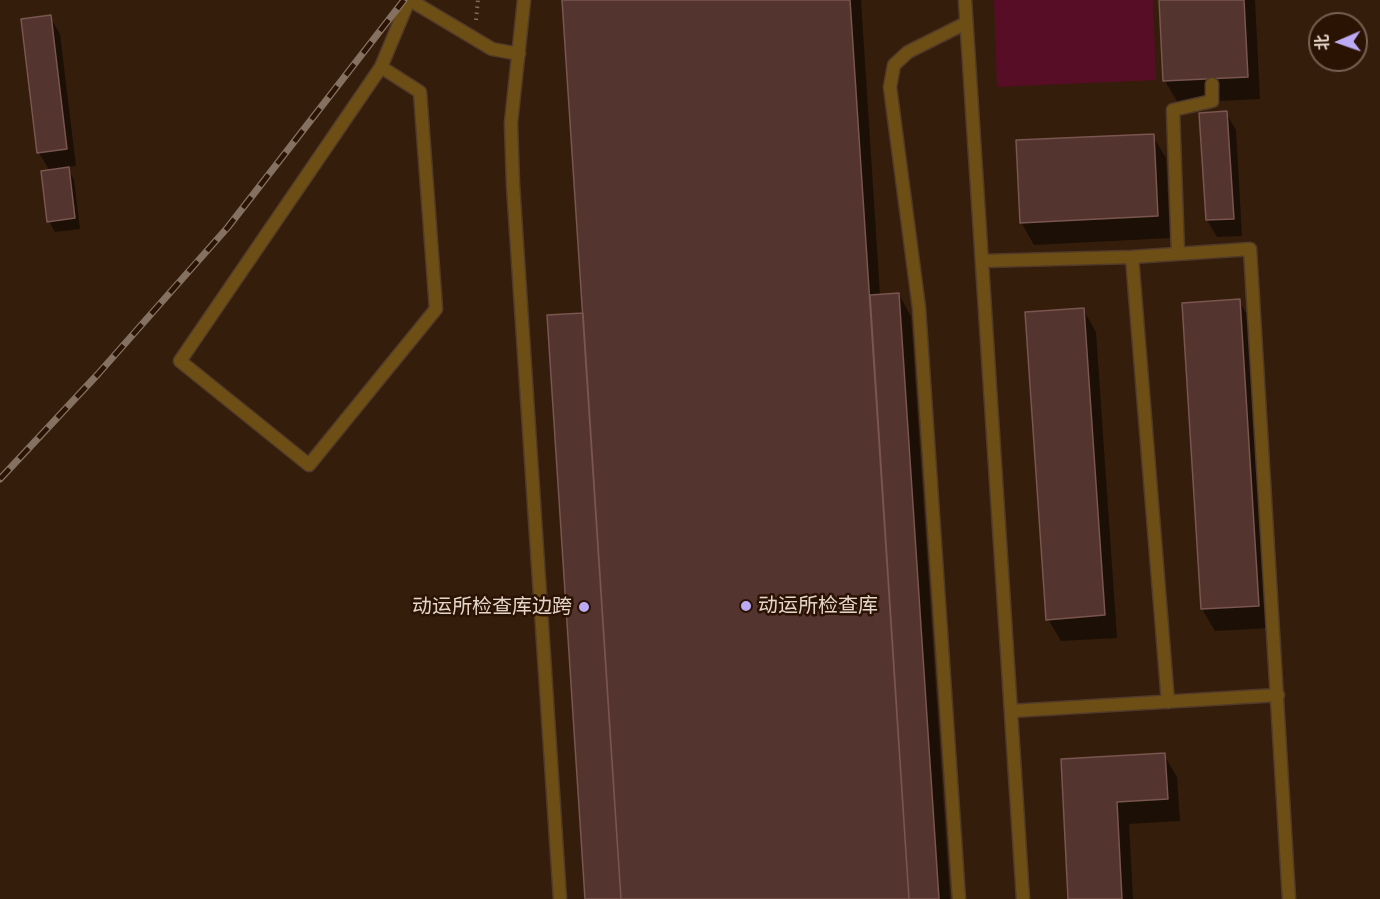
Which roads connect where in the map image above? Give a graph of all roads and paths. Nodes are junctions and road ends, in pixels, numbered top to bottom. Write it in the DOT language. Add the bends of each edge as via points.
graph roads {
  1 [pos="410,0"];
  2 [pos="524,0"];
  3 [pos="965,0"];
  4 [pos="966,22"];
  5 [pos="519,54"];
  6 [pos="381,67"];
  7 [pos="1212,84"];
  8 [pos="1178,254"];
  9 [pos="1132,257"];
  10 [pos="982,261"];
  11 [pos="1278,695"];
  12 [pos="1168,702"];
  13 [pos="1011,711"];
  14 [pos="561,899"];
  15 [pos="959,899"];
  16 [pos="1023,899"];
  17 [pos="1289,899"];
  1 -- 5 [label="lane" via="492,49"];
  1 -- 6 [label="lane"];
  2 -- 5 [label="lane"];
  3 -- 4 [label="lane"];
  4 -- 10 [label="lane"];
  4 -- 15 [label="lane" via="909,52 894,65 890,87 919,308"];
  5 -- 14 [label="lane" via="512,123 513,185"];
  6 -- 6 [label="lane" via="180,361 309,465 436,309 420,92"];
  7 -- 8 [label="lane" via="1212,101 1173,110"];
  8 -- 9 [label="lane"];
  8 -- 11 [label="lane" via="1250,249"];
  9 -- 10 [label="lane"];
  9 -- 12 [label="lane"];
  10 -- 13 [label="lane"];
  11 -- 12 [label="lane"];
  11 -- 17 [label="lane"];
  12 -- 13 [label="lane"];
  13 -- 16 [label="lane"];
}
